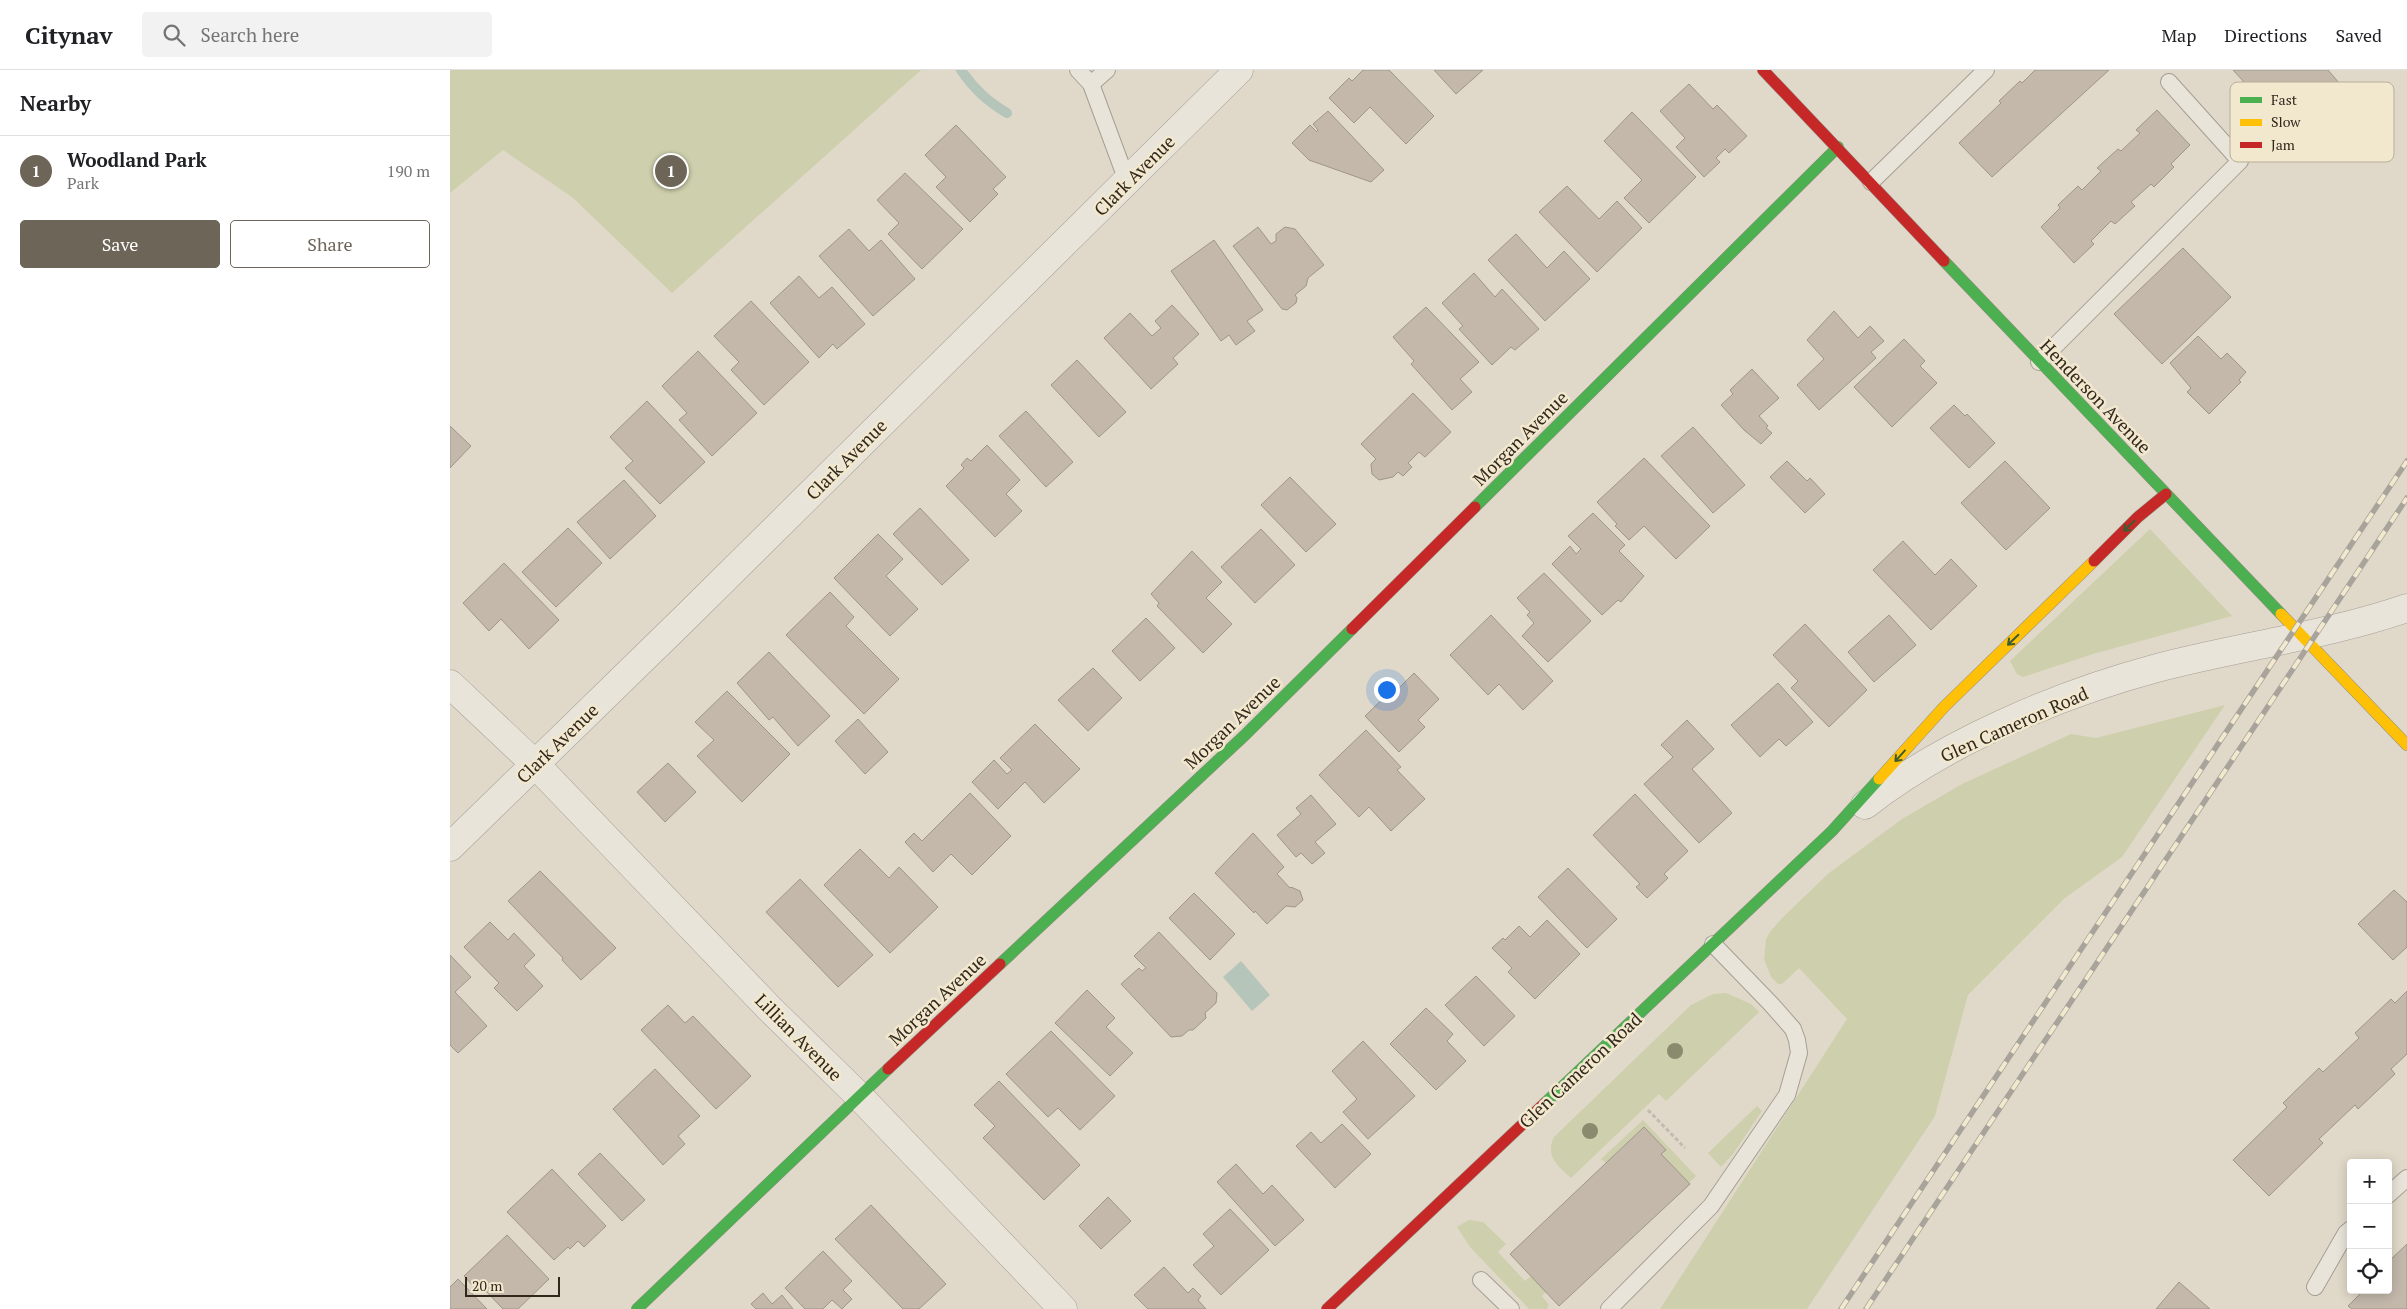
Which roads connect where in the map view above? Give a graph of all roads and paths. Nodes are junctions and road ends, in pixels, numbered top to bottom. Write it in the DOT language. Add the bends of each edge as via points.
graph roads {
  1 [pos="1078,70"];
  2 [pos="1107,70"];
  3 [pos="1239,70"];
  4 [pos="1763,70"];
  5 [pos="1986,70"];
  6 [pos="2169,82"];
  7 [pos="1091,84"];
  8 [pos="1838,147"];
  9 [pos="2230,150"];
  10 [pos="2239,162"];
  11 [pos="1127,181"];
  12 [pos="1871,182"];
  13 [pos="2039,362"];
  14 [pos="2166,494"];
  15 [pos="2407,608"];
  16 [pos="2302,636"];
  17 [pos="450,684"];
  18 [pos="2407,744"];
  19 [pos="534,764"];
  20 [pos="1832,830"];
  21 [pos="450,846"];
  22 [pos="1712,944"];
  23 [pos="859,1096"];
  24 [pos="1648,1110"];
  25 [pos="1685,1148"];
  26 [pos="2407,1178"];
  27 [pos="2392,1191"];
  28 [pos="2347,1235"];
  29 [pos="1481,1280"];
  30 [pos="2315,1287"];
  31 [pos="638,1309"];
  32 [pos="1063,1309"];
  33 [pos="1327,1309"];
  34 [pos="1511,1309"];
  35 [pos="1609,1309"];
  1 -- 7 [label="lane"];
  2 -- 7 [label="lane"];
  3 -- 11 [label="street, Clark Avenue"];
  4 -- 8 [label="street, Henderson Avenue"];
  5 -- 12 [label="lane"];
  6 -- 9 [label="lane"];
  7 -- 11 [label="lane"];
  8 -- 12 [label="street, Henderson Avenue"];
  8 -- 23 [label="street, Morgan Avenue" via="1246,734"];
  10 -- 13 [label="lane"];
  11 -- 19 [label="street, Clark Avenue"];
  12 -- 13 [label="street, Henderson Avenue"];
  13 -- 14 [label="street, Henderson Avenue"];
  14 -- 16 [label="street, Henderson Avenue"];
  14 -- 20 [label="street, Glen Cameron Road, one-way" via="2138,517 1944,708"];
  15 -- 16 [label="street, Glen Cameron Road" via="2356,625"];
  16 -- 18 [label="street, Henderson Avenue"];
  16 -- 20 [label="street, Glen Cameron Road" via="2157,668 2028,713 1915,768"];
  17 -- 19 [label="street, Lillian Avenue"];
  19 -- 21 [label="street, Clark Avenue"];
  19 -- 23 [label="street, Lillian Avenue" via="769,1008"];
  20 -- 22 [label="street, Glen Cameron Road"];
  22 -- 33 [label="street, Glen Cameron Road"];
  22 -- 35 [label="lane" via="1793,1029 1799,1053 1790,1086 1711,1206"];
  23 -- 31 [label="street, Morgan Avenue"];
  23 -- 32 [label="street, Lillian Avenue"];
  24 -- 25 [label="path"];
  26 -- 27 [label="lane"];
  28 -- 30 [label="lane"];
  29 -- 34 [label="lane"];
}
